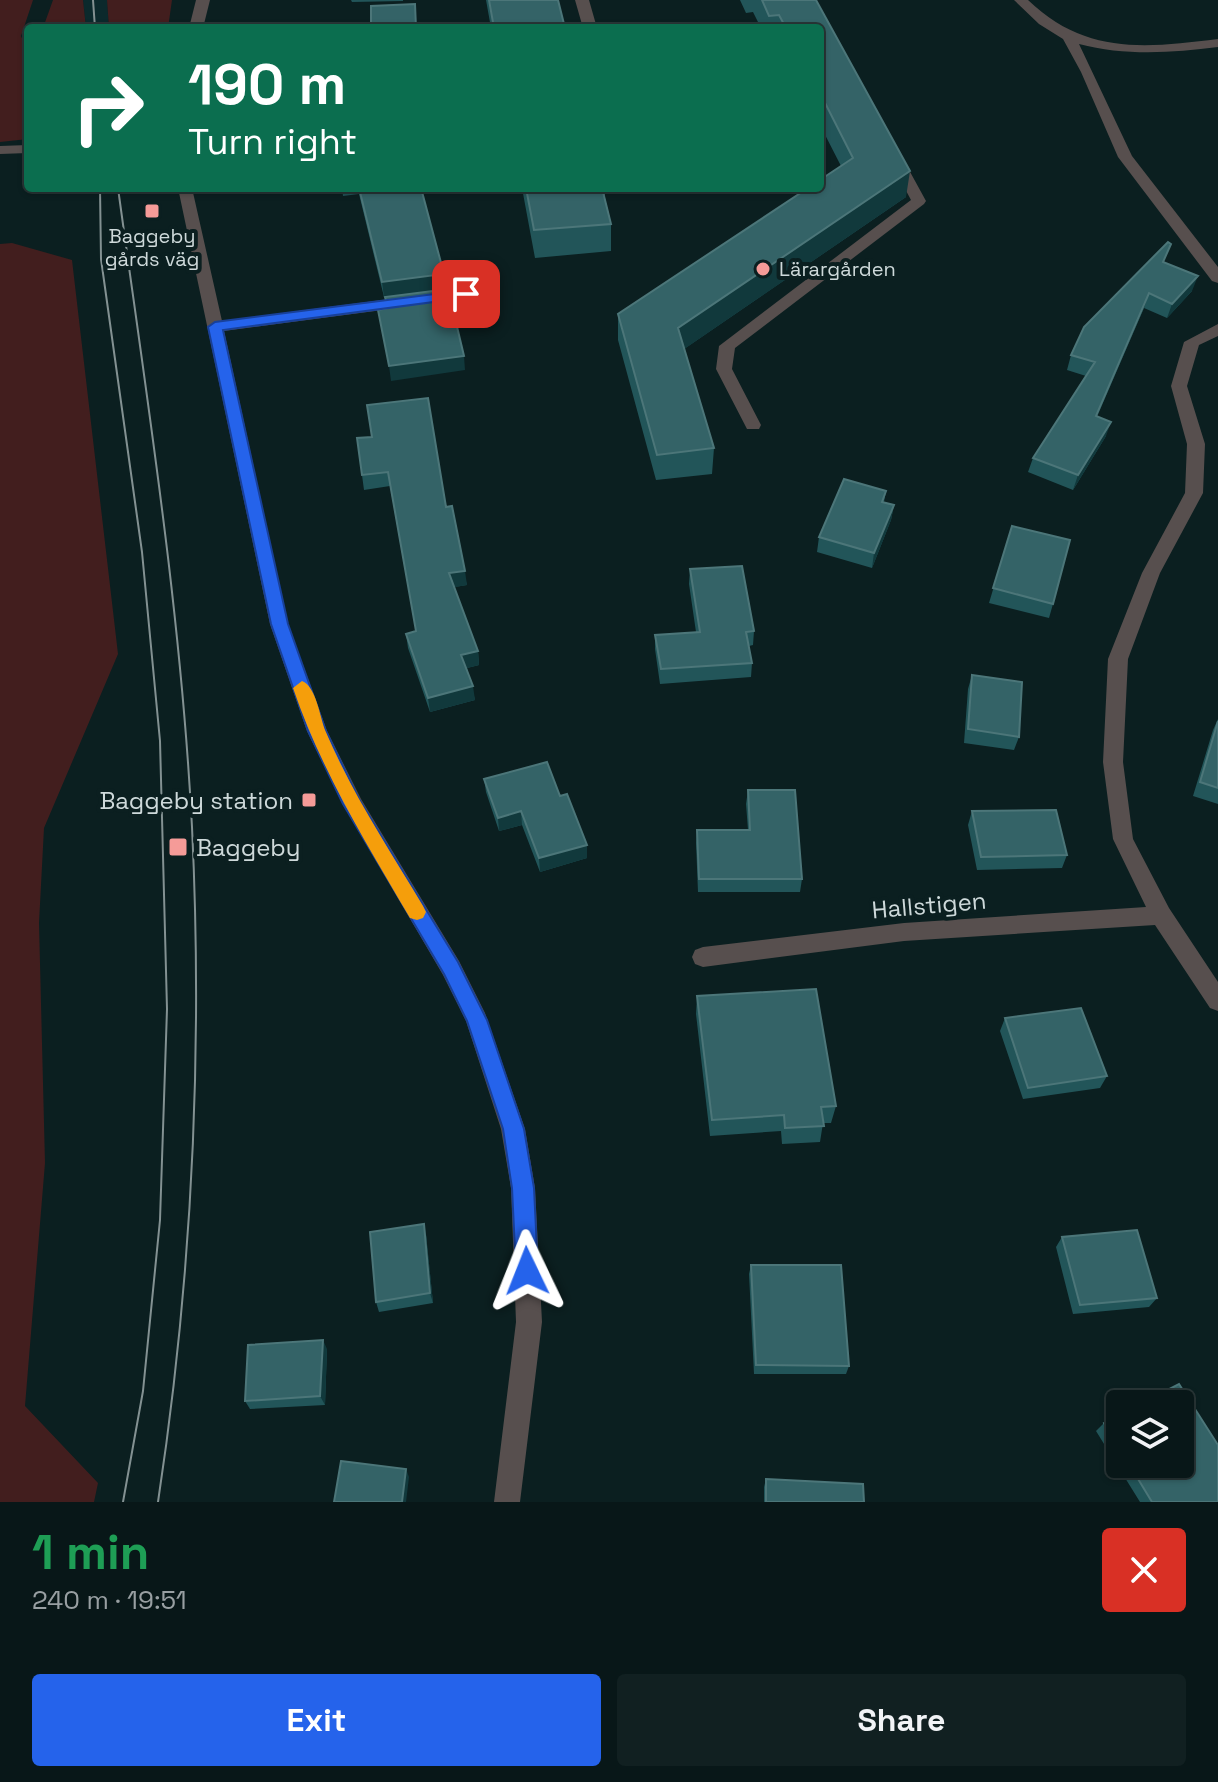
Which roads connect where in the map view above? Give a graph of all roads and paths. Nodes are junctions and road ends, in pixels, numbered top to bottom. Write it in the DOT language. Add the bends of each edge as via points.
graph roads {
  1 [pos="203,0"];
  2 [pos="582,0"];
  3 [pos="1021,0"];
  4 [pos="197,24"];
  5 [pos="589,24"];
  6 [pos="1068,36"];
  7 [pos="1218,43"];
  8 [pos="889,146"];
  9 [pos="24,149"];
  10 [pos="0,150"];
  11 [pos="186,192"];
  12 [pos="1218,278"];
  13 [pos="466,294"];
  14 [pos="215,327"];
  15 [pos="1218,329"];
  16 [pos="753,425"];
  17 [pos="1161,915"];
  18 [pos="703,957"];
  19 [pos="1218,1001"];
  20 [pos="507,1502"];
  1 -- 4 [label="street"];
  2 -- 5 [label="street"];
  3 -- 6 [label="street"];
  6 -- 7 [label="street" via="1164,47"];
  6 -- 12 [label="street" via="1125,157"];
  8 -- 16 [label="street" via="919,201 727,346 724,369"];
  9 -- 10 [label="street"];
  11 -- 14 [label="street"];
  13 -- 14 [label="street"];
  14 -- 20 [label="street" via="279,624 317,731 477,1020 513,1129 523,1188 529,1322"];
  15 -- 17 [label="street" via="1192,342 1179,386 1196,444 1194,493 1151,573 1118,659 1113,762 1123,839"];
  17 -- 18 [label="street, Hallstigen" via="904,932"];
  17 -- 19 [label="street"];
}
